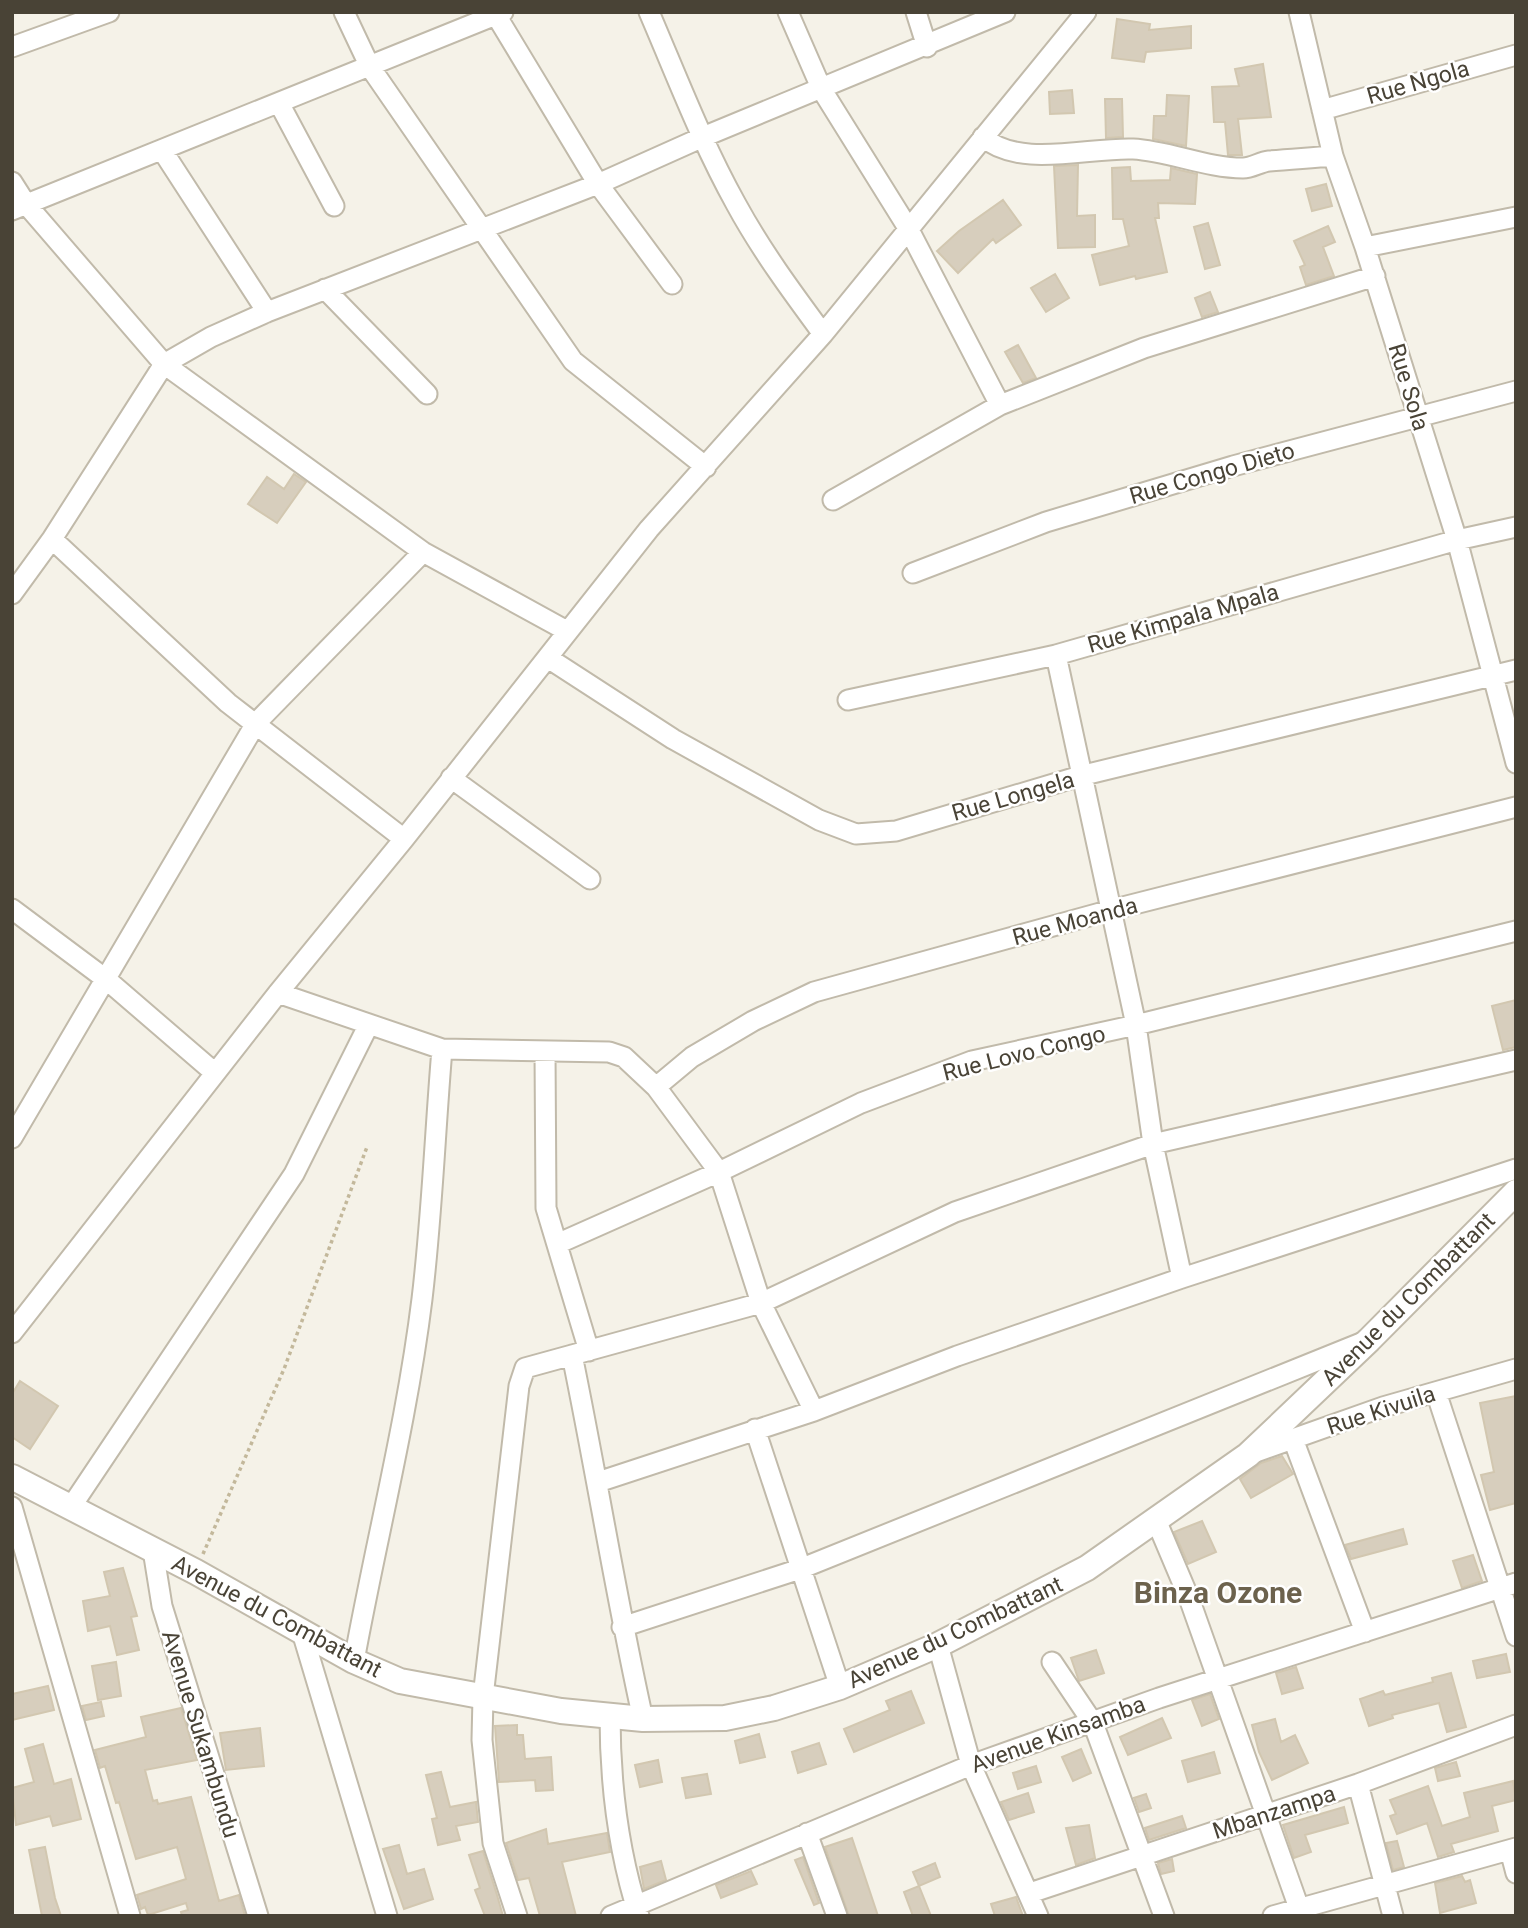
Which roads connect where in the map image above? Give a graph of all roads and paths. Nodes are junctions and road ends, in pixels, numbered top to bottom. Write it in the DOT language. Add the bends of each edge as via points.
graph roads {
  1 [pos="109,12"];
  2 [pos="344,12"];
  3 [pos="649,12"];
  4 [pos="788,12"];
  5 [pos="916,12"];
  6 [pos="1005,12"];
  7 [pos="1086,12"];
  8 [pos="1299,12"];
  9 [pos="500,14"];
  10 [pos="12,47"];
  11 [pos="927,47"];
  12 [pos="1516,55"];
  13 [pos="370,66"];
  14 [pos="822,90"];
  15 [pos="279,103"];
  16 [pos="1322,110"];
  17 [pos="703,137"];
  18 [pos="984,137"];
  19 [pos="162,150"];
  20 [pos="1333,156"];
  21 [pos="12,181"];
  22 [pos="598,184"];
  23 [pos="334,206"];
  24 [pos="19,207"];
  25 [pos="1516,217"];
  26 [pos="483,228"];
  27 [pos="908,228"];
  28 [pos="1365,247"];
  29 [pos="1375,276"];
  30 [pos="672,284"];
  31 [pos="325,289"];
  32 [pos="267,312"];
  33 [pos="823,334"];
  34 [pos="164,364"];
  35 [pos="1516,391"];
  36 [pos="427,394"];
  37 [pos="1000,405"];
  38 [pos="1418,415"];
  39 [pos="706,467"];
  40 [pos="833,500"];
  41 [pos="1516,527"];
  42 [pos="1457,540"];
  43 [pos="44,550"];
  44 [pos="423,552"];
  45 [pos="913,573"];
  46 [pos="12,594"];
  47 [pos="566,631"];
  48 [pos="1056,655"];
  49 [pos="548,658"];
  50 [pos="1516,670"];
  51 [pos="1491,676"];
  52 [pos="848,700"];
  53 [pos="256,723"];
  54 [pos="1516,763"];
  55 [pos="1080,776"];
  56 [pos="451,778"];
  57 [pos="1516,807"];
  58 [pos="404,839"];
  59 [pos="590,879"];
  60 [pos="12,909"];
  61 [pos="1111,910"];
  62 [pos="1516,931"];
  63 [pos="107,980"];
  64 [pos="278,993"];
  65 [pos="369,1024"];
  66 [pos="1136,1025"];
  67 [pos="442,1049"];
  68 [pos="545,1051"];
  69 [pos="1516,1059"];
  70 [pos="215,1073"];
  71 [pos="656,1087"];
  72 [pos="12,1138"];
  73 [pos="1153,1144"];
  74 [pos="367,1147"];
  75 [pos="1516,1169"];
  76 [pos="719,1172"];
  77 [pos="1516,1192"];
  78 [pos="556,1244"];
  79 [pos="1182,1278"];
  80 [pos="761,1303"];
  81 [pos="12,1333"];
  82 [pos="1369,1340"];
  83 [pos="581,1353"];
  84 [pos="1516,1369"];
  85 [pos="1436,1392"];
  86 [pos="814,1410"];
  87 [pos="755,1429"];
  88 [pos="1293,1439"];
  89 [pos="1248,1455"];
  90 [pos="12,1477"];
  91 [pos="598,1482"];
  92 [pos="12,1507"];
  93 [pos="71,1507"];
  94 [pos="1156,1520"];
  95 [pos="153,1550"];
  96 [pos="800,1569"];
  97 [pos="196,1572"];
  98 [pos="1508,1586"];
  99 [pos="622,1627"];
  100 [pos="302,1632"];
  101 [pos="1365,1632"];
  102 [pos="1516,1636"];
  103 [pos="938,1645"];
  104 [pos="354,1661"];
  105 [pos="1052,1662"];
  106 [pos="1217,1679"];
  107 [pos="840,1687"];
  108 [pos="483,1697"];
  109 [pos="610,1715"];
  110 [pos="643,1719"];
  111 [pos="1093,1723"];
  112 [pos="1516,1724"];
  113 [pos="971,1765"];
  114 [pos="1358,1784"];
  115 [pos="1265,1814"];
  116 [pos="807,1833"];
  117 [pos="1513,1849"];
  118 [pos="1140,1856"];
  119 [pos="1516,1873"];
  120 [pos="1385,1885"];
  121 [pos="1030,1893"];
  122 [pos="1299,1908"];
  123 [pos="637,1911"];
  124 [pos="130,1916"];
  125 [pos="258,1916"];
  126 [pos="387,1916"];
  127 [pos="517,1916"];
  128 [pos="611,1916"];
  129 [pos="837,1916"];
  130 [pos="1038,1916"];
  131 [pos="1164,1916"];
  132 [pos="1273,1916"];
  133 [pos="1393,1916"];
  1 -- 10 [label="street"];
  2 -- 13 [label="street"];
  3 -- 17 [label="street"];
  4 -- 14 [label="street"];
  5 -- 11 [label="street"];
  6 -- 11 [label="street"];
  7 -- 18 [label="street"];
  8 -- 16 [label="street, Rue Sola"];
  9 -- 13 [label="street"];
  9 -- 22 [label="street"];
  11 -- 14 [label="street"];
  12 -- 16 [label="street, Rue Ngola"];
  13 -- 15 [label="street"];
  13 -- 26 [label="street"];
  14 -- 17 [label="street"];
  14 -- 27 [label="street"];
  15 -- 19 [label="street"];
  15 -- 23 [label="street"];
  16 -- 20 [label="street, Rue Sola"];
  17 -- 22 [label="street"];
  17 -- 33 [label="street" via="741,213"];
  18 -- 20 [label="street" via="997,149 1062,155 1159,151 1245,168"];
  18 -- 27 [label="street"];
  19 -- 24 [label="street"];
  19 -- 32 [label="street"];
  20 -- 28 [label="street, Rue Sola"];
  21 -- 24 [label="street"];
  22 -- 26 [label="street"];
  22 -- 30 [label="street"];
  24 -- 34 [label="street"];
  25 -- 28 [label="street"];
  26 -- 31 [label="street"];
  26 -- 39 [label="street" via="573,361"];
  27 -- 33 [label="street"];
  27 -- 37 [label="street"];
  28 -- 29 [label="street, Rue Sola"];
  29 -- 37 [label="street" via="1144,348"];
  29 -- 38 [label="street, Rue Sola"];
  31 -- 32 [label="street"];
  31 -- 36 [label="street"];
  32 -- 34 [label="street"];
  33 -- 39 [label="street"];
  34 -- 43 [label="street"];
  34 -- 44 [label="street"];
  35 -- 38 [label="street, Rue Congo Dieto"];
  37 -- 40 [label="street"];
  38 -- 42 [label="street, Rue Sola"];
  38 -- 45 [label="street, Rue Congo Dieto" via="1046,522"];
  39 -- 47 [label="street"];
  41 -- 42 [label="street, Rue Kimpala Mpala"];
  42 -- 48 [label="street, Rue Kimpala Mpala"];
  42 -- 51 [label="street, Rue Sola"];
  43 -- 46 [label="street"];
  43 -- 53 [label="street"];
  44 -- 47 [label="street"];
  44 -- 53 [label="street"];
  47 -- 49 [label="street"];
  48 -- 52 [label="street, Rue Kimpala Mpala"];
  48 -- 55 [label="street"];
  49 -- 55 [label="street, Rue Longela" via="673,739 819,820 856,834 896,831"];
  49 -- 56 [label="street"];
  50 -- 51 [label="street, Rue Longela"];
  51 -- 54 [label="street, Rue Sola"];
  51 -- 55 [label="street, Rue Longela"];
  53 -- 58 [label="street"];
  53 -- 63 [label="street"];
  55 -- 61 [label="street"];
  56 -- 58 [label="street"];
  56 -- 59 [label="street"];
  57 -- 61 [label="street, Rue Moanda"];
  58 -- 64 [label="street"];
  60 -- 63 [label="street"];
  61 -- 66 [label="street"];
  61 -- 71 [label="street, Rue Moanda" via="814,992 692,1057"];
  62 -- 66 [label="street, Rue Lovo Congo"];
  63 -- 70 [label="street"];
  63 -- 72 [label="street"];
  64 -- 65 [label="street"];
  64 -- 70 [label="street"];
  65 -- 67 [label="street"];
  65 -- 93 [label="street" via="294,1174"];
  66 -- 73 [label="street"];
  66 -- 76 [label="street, Rue Lovo Congo" via="972,1061 860,1103"];
  67 -- 68 [label="street"];
  67 -- 104 [label="street" via="422,1299 396,1462"];
  68 -- 71 [label="street" via="609,1052 624,1057"];
  68 -- 78 [label="street" via="543,1191"];
  69 -- 73 [label="street"];
  70 -- 81 [label="street"];
  71 -- 76 [label="street"];
  73 -- 79 [label="street"];
  73 -- 80 [label="street" via="955,1212"];
  74 -- 97 [label="path" via="284,1369"];
  75 -- 79 [label="street"];
  76 -- 78 [label="street, Rue Lovo Congo"];
  76 -- 80 [label="street"];
  77 -- 82 [label="street, Avenue du Combattant"];
  78 -- 83 [label="street"];
  79 -- 86 [label="street"];
  80 -- 83 [label="street"];
  80 -- 86 [label="street"];
  82 -- 89 [label="street, Avenue du Combattant"];
  82 -- 96 [label="street"];
  83 -- 91 [label="street"];
  83 -- 108 [label="street" via="532,1364 520,1376"];
  84 -- 85 [label="street, Rue Kivuila"];
  85 -- 88 [label="street, Rue Kivuila"];
  85 -- 98 [label="street"];
  86 -- 87 [label="street"];
  87 -- 91 [label="street"];
  87 -- 96 [label="street"];
  88 -- 89 [label="street, Rue Kivuila"];
  88 -- 101 [label="street"];
  89 -- 94 [label="street, Avenue du Combattant"];
  90 -- 93 [label="street, Avenue du Combattant"];
  91 -- 99 [label="street"];
  92 -- 124 [label="street"];
  93 -- 95 [label="street, Avenue du Combattant"];
  94 -- 103 [label="street, Avenue du Combattant" via="1087,1568"];
  94 -- 106 [label="street"];
  95 -- 97 [label="street, Avenue du Combattant"];
  95 -- 125 [label="street, Avenue Sukambundu" via="162,1606"];
  96 -- 99 [label="street"];
  96 -- 107 [label="street"];
  97 -- 100 [label="street, Avenue du Combattant"];
  98 -- 101 [label="street, Avenue Kinsamba"];
  98 -- 102 [label="street"];
  99 -- 110 [label="street"];
  100 -- 104 [label="street, Avenue du Combattant"];
  100 -- 126 [label="street"];
  101 -- 106 [label="street, Avenue Kinsamba"];
  103 -- 107 [label="street, Avenue du Combattant"];
  103 -- 113 [label="street"];
  104 -- 108 [label="street, Avenue du Combattant" via="400,1681"];
  105 -- 111 [label="street"];
  106 -- 111 [label="street, Avenue Kinsamba"];
  106 -- 115 [label="street"];
  107 -- 110 [label="street, Avenue du Combattant" via="725,1718"];
  108 -- 109 [label="street, Avenue du Combattant"];
  108 -- 127 [label="street" via="485,1784 494,1843"];
  109 -- 110 [label="street, Avenue du Combattant"];
  109 -- 123 [label="street" via="615,1817"];
  111 -- 113 [label="street, Avenue Kinsamba"];
  111 -- 118 [label="street"];
  112 -- 114 [label="street, Mbanzampa"];
  113 -- 116 [label="street, Avenue Kinsamba"];
  113 -- 121 [label="street"];
  114 -- 115 [label="street, Mbanzampa"];
  114 -- 120 [label="street"];
  115 -- 118 [label="street, Mbanzampa"];
  115 -- 122 [label="street"];
  116 -- 123 [label="street, Avenue Kinsamba"];
  116 -- 129 [label="street"];
  117 -- 119 [label="street"];
  117 -- 120 [label="street"];
  118 -- 121 [label="street, Mbanzampa"];
  118 -- 131 [label="street"];
  120 -- 122 [label="street"];
  120 -- 133 [label="street"];
  121 -- 130 [label="street"];
  122 -- 132 [label="street"];
  123 -- 128 [label="street, Avenue Kinsamba"];
}
